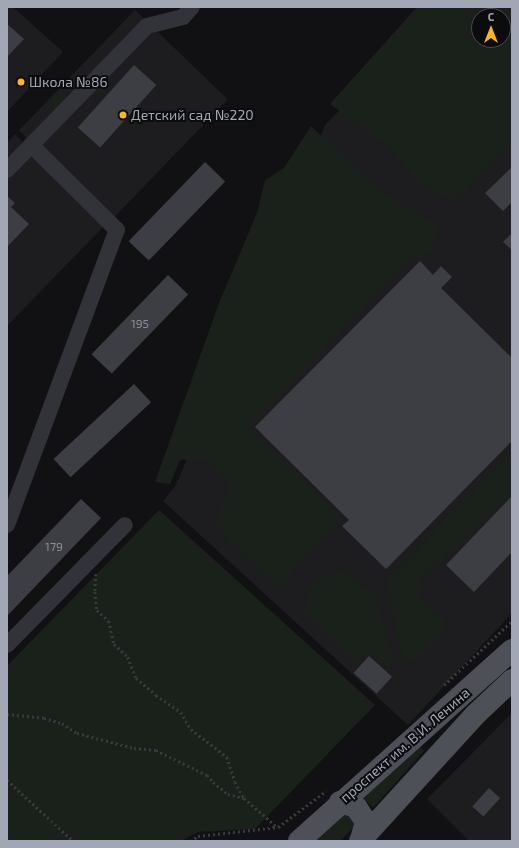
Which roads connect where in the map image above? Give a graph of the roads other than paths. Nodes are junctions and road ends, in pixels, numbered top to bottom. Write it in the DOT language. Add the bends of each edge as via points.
graph roads {
  1 [pos="192,7"];
  2 [pos="31,146"];
  3 [pos="7,170"];
  4 [pos="7,525"];
  5 [pos="125,525"];
  6 [pos="7,645"];
  7 [pos="512,650"];
  8 [pos="512,680"];
  9 [pos="333,796"];
  10 [pos="361,840"];
  11 [pos="298,841"];
  1 -- 2 [label="street" via="183,17 147,26"];
  2 -- 3 [label="street"];
  2 -- 4 [label="street" via="117,230"];
  5 -- 6 [label="street"];
  7 -- 9 [label="main road, проспект им. В.И. Ленина"];
  8 -- 10 [label="main road, проспект им. В.И. Ленина" via="475,715"];
  9 -- 10 [label="main road" via="356,807 366,822"];
  9 -- 11 [label="main road, проспект им. В.И. Ленина"];
}
